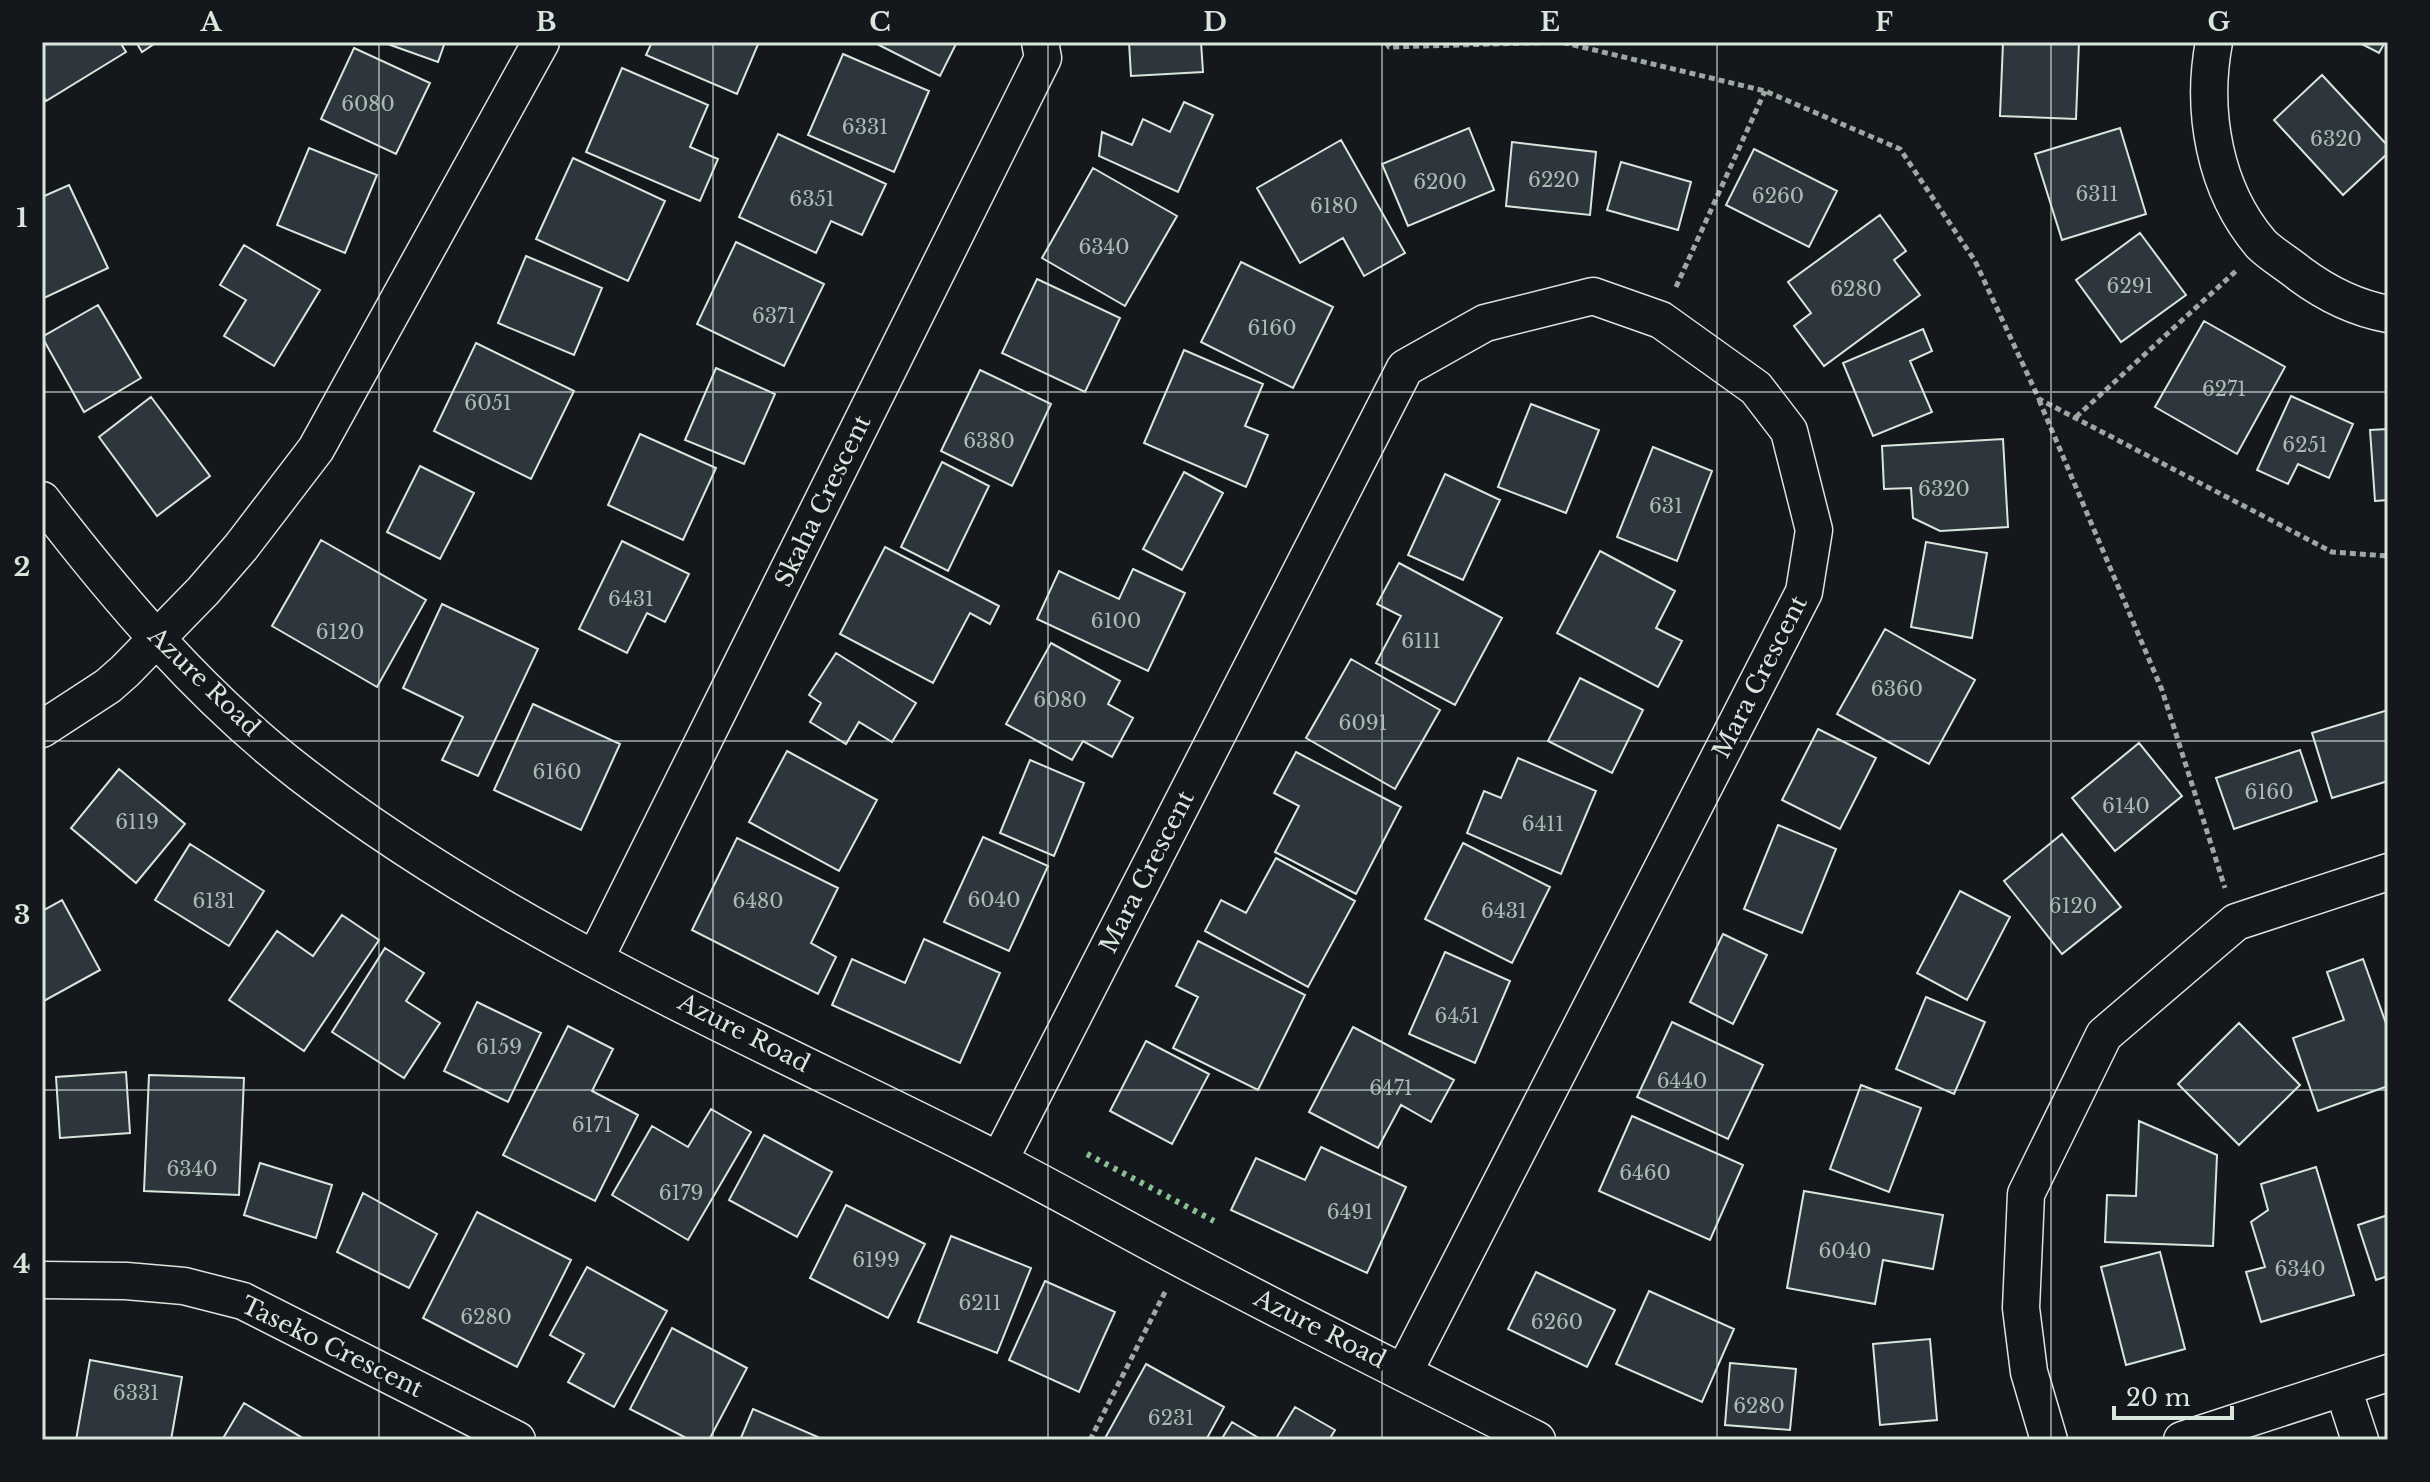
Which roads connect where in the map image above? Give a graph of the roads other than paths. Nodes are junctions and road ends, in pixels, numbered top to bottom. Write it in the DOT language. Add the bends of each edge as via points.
graph roads {
  1 [pos="541,42"];
  2 [pos="1040,42"];
  3 [pos="2214,42"];
  4 [pos="2388,314"];
  5 [pos="42,500"];
  6 [pos="157,638"];
  7 [pos="42,729"];
  8 [pos="2388,872"];
  9 [pos="595,959"];
  10 [pos="999,1161"];
  11 [pos="42,1280"];
  12 [pos="1404,1372"];
  13 [pos="2388,1373"];
  14 [pos="2343,1388"];
  15 [pos="517,1440"];
  16 [pos="1537,1440"];
  17 [pos="2049,1440"];
  18 [pos="2182,1440"];
  19 [pos="2360,1440"];
  1 -- 6 [label="street" via="316,449 241,547"];
  2 -- 9 [label="street, Skaha Crescent" via="1043,58"];
  3 -- 4 [label="street" via="2208,75 2211,127 2224,182 2244,220 2263,246 2334,296"];
  5 -- 6 [label="street, Azure Road"];
  6 -- 7 [label="street" via="108,686"];
  6 -- 9 [label="street, Azure Road" via="200,685 299,772 427,862"];
  8 -- 17 [label="street" via="2236,922 2104,1035 2026,1194 2021,1308 2029,1372"];
  9 -- 10 [label="street, Azure Road"];
  10 -- 12 [label="street, Azure Road"];
  10 -- 12 [label="street, Mara Crescent" via="1405,368 1485,323 1593,296 1661,320 1756,388 1789,431 1814,530 1804,592"];
  11 -- 15 [label="street, Taseko Crescent" via="184,1286 243,1301"];
  12 -- 16 [label="street, Azure Road"];
  13 -- 14 [label="street"];
  14 -- 18 [label="street"];
  14 -- 19 [label="street"];
}
